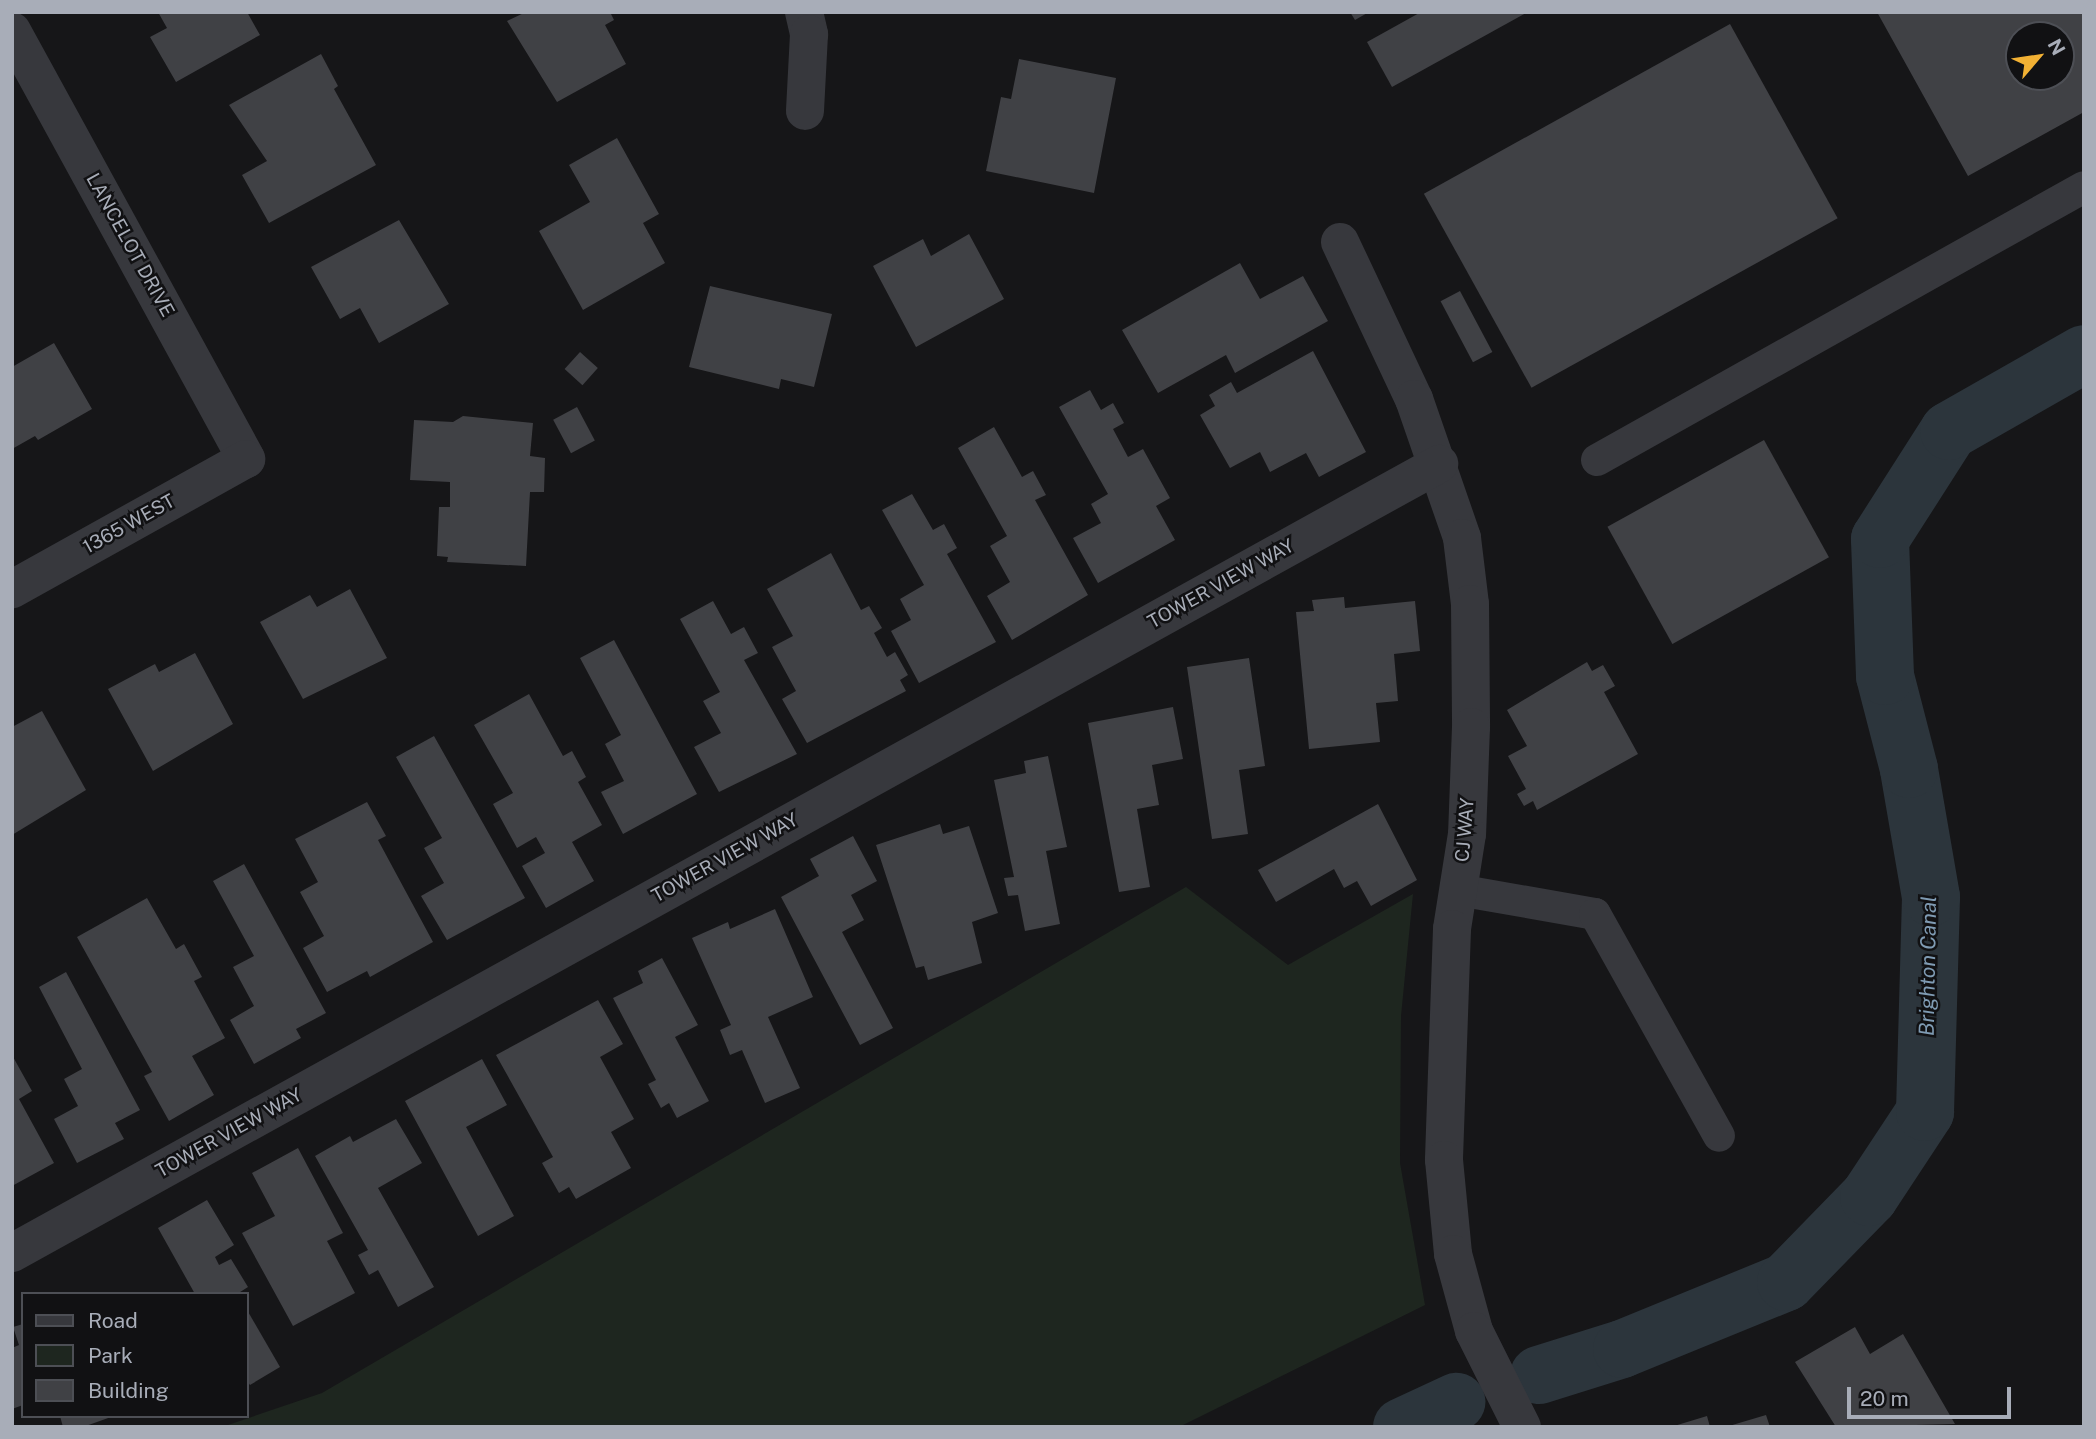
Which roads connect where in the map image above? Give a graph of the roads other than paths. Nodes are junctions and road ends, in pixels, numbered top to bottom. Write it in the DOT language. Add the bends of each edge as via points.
graph roads {
  1 [pos="804,12"];
  2 [pos="12,32"];
  3 [pos="805,111"];
  4 [pos="2084,187"];
  5 [pos="1340,242"];
  6 [pos="246,459"];
  7 [pos="1597,460"];
  8 [pos="1439,464"];
  9 [pos="12,589"];
  10 [pos="1458,890"];
  11 [pos="1719,1136"];
  12 [pos="12,1253"];
  13 [pos="1522,1427"];
  1 -- 3 [label="street" via="809,34"];
  2 -- 6 [label="street, LANCELOT DRIVE"];
  4 -- 7 [label="lane"];
  5 -- 8 [label="street, CJ WAY" via="1414,399"];
  6 -- 9 [label="street, 1365 WEST"];
  8 -- 10 [label="street, CJ WAY" via="1462,538 1470,604 1470,767"];
  8 -- 12 [label="street, TOWER VIEW WAY"];
  10 -- 11 [label="lane" via="1595,914"];
  10 -- 13 [label="street, CJ WAY" via="1452,929 1444,1160 1453,1254 1474,1331"];
}
